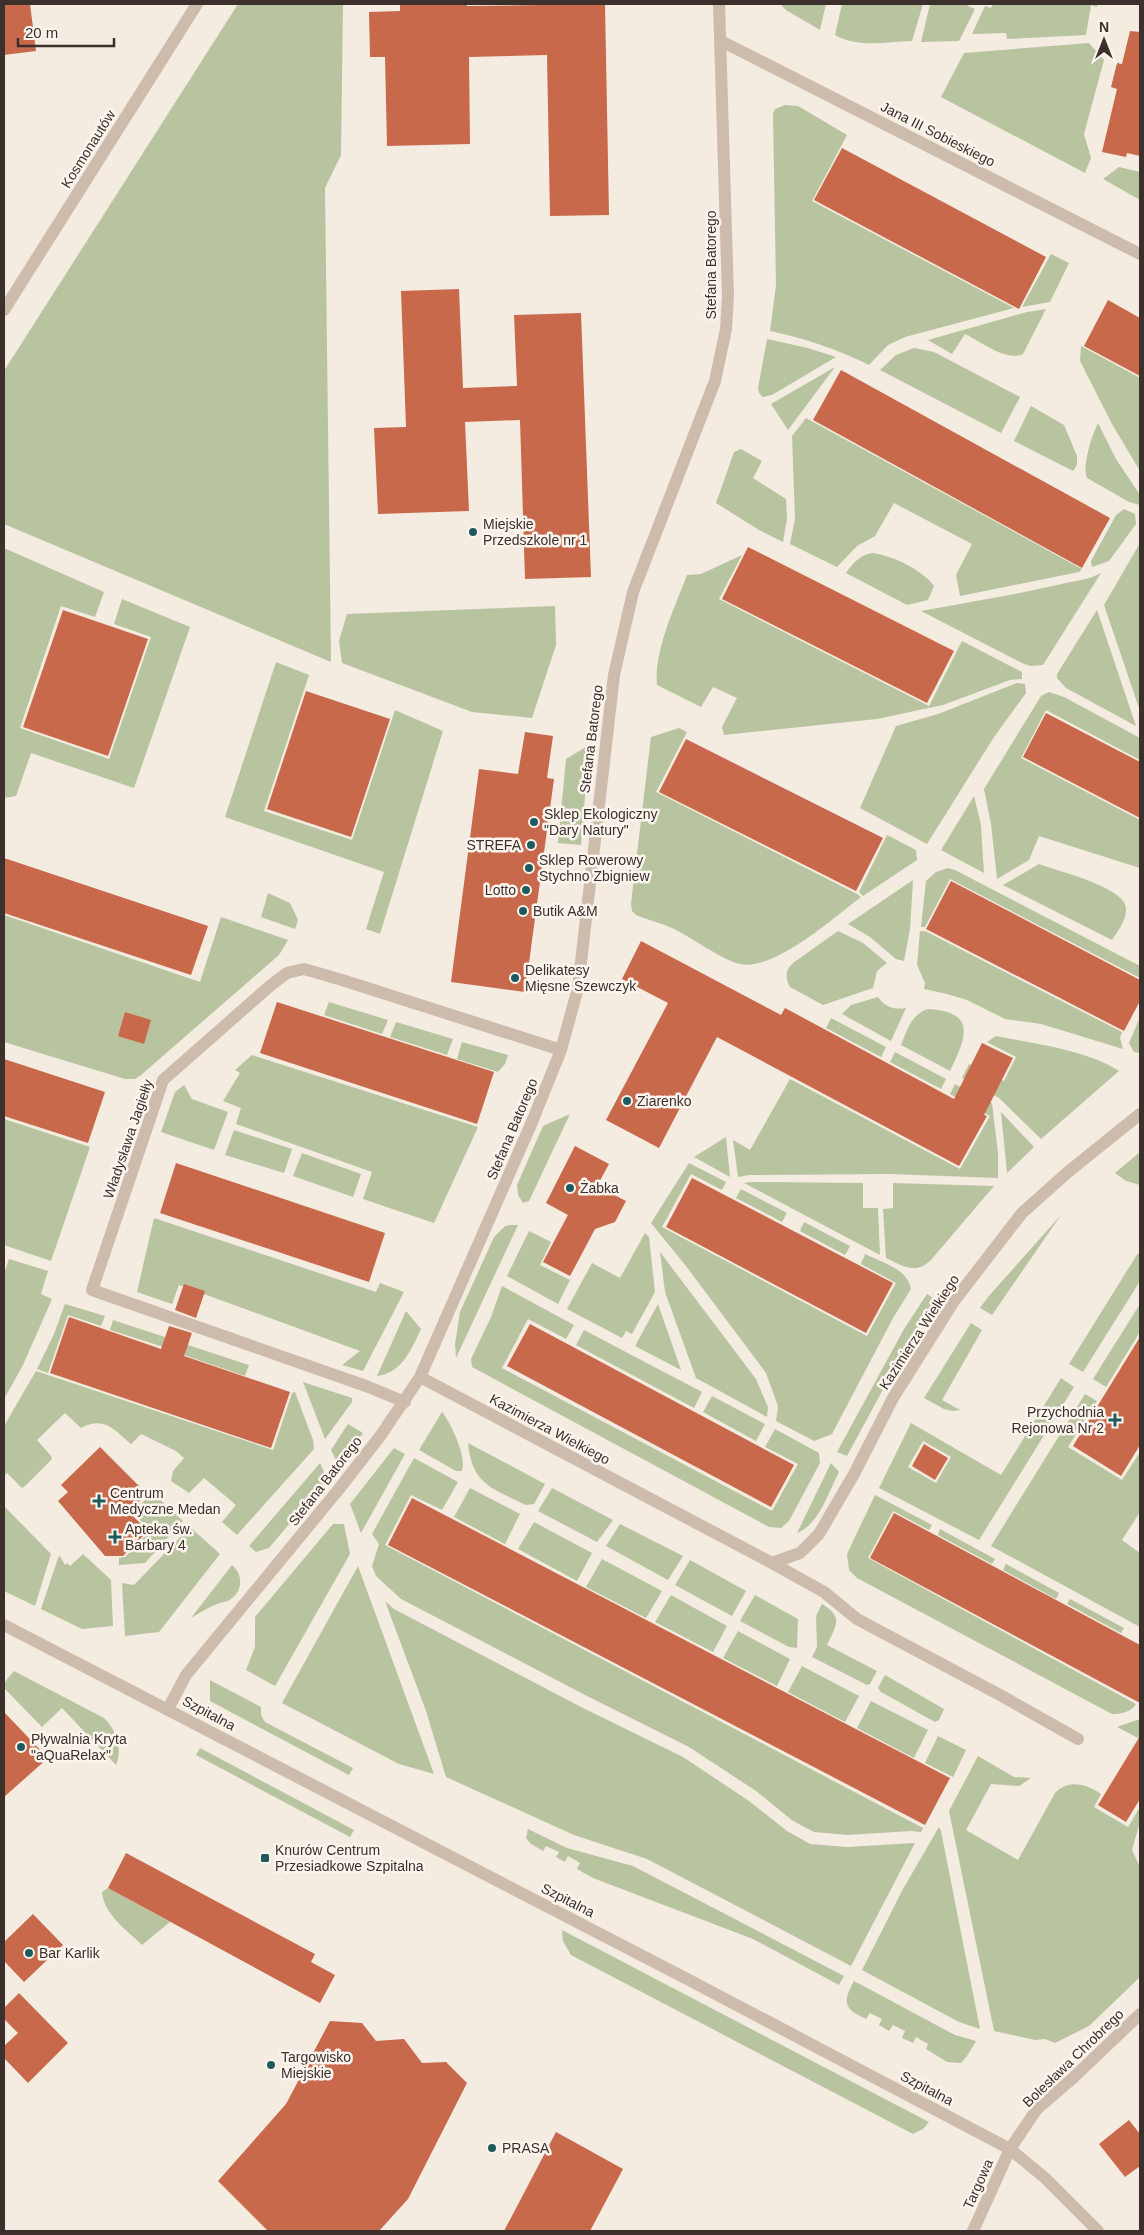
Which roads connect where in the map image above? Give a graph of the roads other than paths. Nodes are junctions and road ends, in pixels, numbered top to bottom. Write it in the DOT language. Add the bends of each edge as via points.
graph roads {
  1 [pos="197,4"];
  2 [pos="719,4"];
  3 [pos="721,41"];
  4 [pos="1140,254"];
  5 [pos="4,310"];
  6 [pos="561,1050"];
  7 [pos="1140,1114"];
  8 [pos="420,1377"];
  9 [pos="405,1402"];
  10 [pos="772,1563"];
  11 [pos="4,1625"];
  12 [pos="168,1708"];
  13 [pos="1078,1739"];
  14 [pos="1140,2014"];
  15 [pos="1010,2149"];
  16 [pos="973,2231"];
  17 [pos="1098,2231"];
  1 -- 5 [label="street, Kosmonautów"];
  2 -- 3 [label="street, Stefana Batorego"];
  3 -- 4 [label="street, Jana III Sobieskiego"];
  3 -- 6 [label="street, Stefana Batorego" via="728,296 726,329 715,382 633,592 624,625 614,675 578,988"];
  6 -- 8 [label="street, Stefana Batorego"];
  6 -- 9 [label="street, Władysława Jagiełły" via="304,970 287,973 276,981 163,1080 92,1290"];
  7 -- 10 [label="street, Kazimierza Wielkiego" via="1022,1213 954,1301 893,1398 819,1534 800,1553"];
  8 -- 9 [label="street, Stefana Batorego"];
  8 -- 10 [label="street, Kazimierza Wielkiego"];
  9 -- 12 [label="street, Stefana Batorego" via="339,1489 186,1675"];
  10 -- 13 [label="street, Kazimierza Wielkiego" via="824,1592 858,1619"];
  11 -- 12 [label="street, Szpitalna"];
  12 -- 15 [label="street, Szpitalna"];
  14 -- 15 [label="street, Bolesława Chrobrego" via="1037,2109"];
  15 -- 16 [label="street, Targowa"];
  15 -- 17 [label="street, Szpitalna" via="1045,2178"];
}
